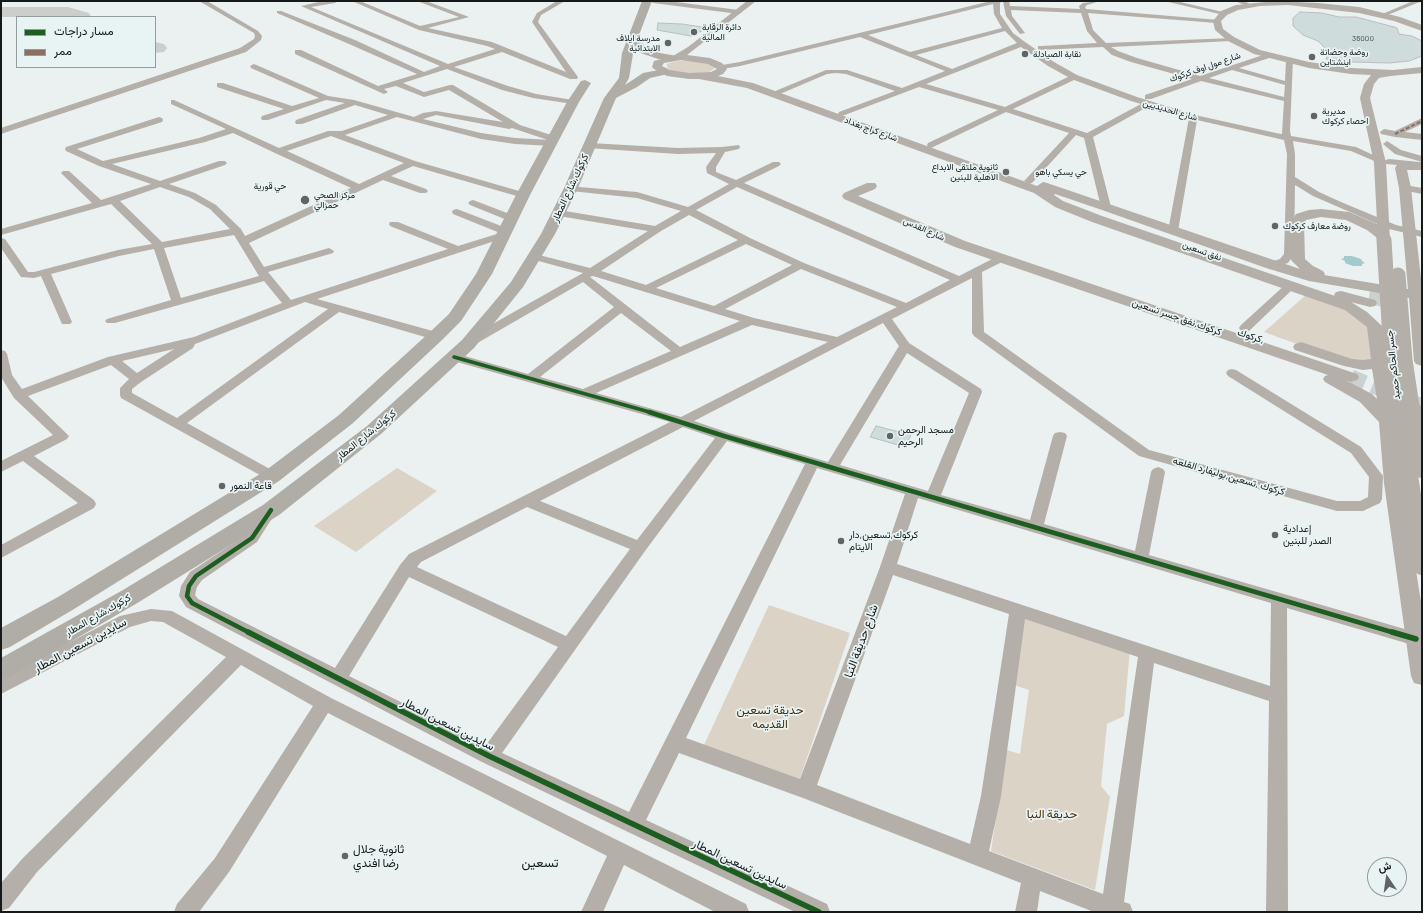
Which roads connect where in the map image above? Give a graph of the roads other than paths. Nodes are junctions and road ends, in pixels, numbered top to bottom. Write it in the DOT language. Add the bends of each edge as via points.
graph roads {
  1 [pos="202,1"];
  2 [pos="335,1"];
  3 [pos="355,1"];
  4 [pos="420,1"];
  5 [pos="551,1"];
  6 [pos="562,1"];
  7 [pos="647,1"];
  8 [pos="653,1"];
  9 [pos="970,1"];
  10 [pos="998,1"];
  11 [pos="1097,1"];
  12 [pos="1167,1"];
  13 [pos="1238,1"];
  14 [pos="1419,1"];
  15 [pos="1277,2"];
  16 [pos="755,3"];
  17 [pos="1318,3"];
  18 [pos="1006,4"];
  19 [pos="1334,4"];
  20 [pos="1249,5"];
  21 [pos="1083,11"];
  22 [pos="279,12"];
  23 [pos="739,12"];
  24 [pos="1224,13"];
  25 [pos="530,14"];
  26 [pos="1384,15"];
  27 [pos="905,16"];
  28 [pos="919,21"];
  29 [pos="1217,21"];
  30 [pos="1422,28"];
  31 [pos="420,29"];
  32 [pos="1006,29"];
  33 [pos="531,30"];
  34 [pos="634,35"];
  35 [pos="862,35"];
  36 [pos="545,37"];
  37 [pos="820,37"];
  38 [pos="1231,40"];
  39 [pos="1022,44"];
  40 [pos="1104,45"];
  41 [pos="1041,48"];
  42 [pos="503,49"];
  43 [pos="298,52"];
  44 [pos="910,54"];
  45 [pos="1269,55"];
  46 [pos="735,57"];
  47 [pos="675,58"];
  48 [pos="700,58"];
  49 [pos="710,61"];
  50 [pos="1290,61"];
  51 [pos="1064,62"];
  52 [pos="1052,64"];
  53 [pos="254,66"];
  54 [pos="448,66"];
  55 [pos="634,67"];
  56 [pos="722,68"];
  57 [pos="1231,68"];
  58 [pos="661,70"];
  59 [pos="1344,70"];
  60 [pos="1422,70"];
  61 [pos="953,72"];
  62 [pos="1397,72"];
  63 [pos="422,74"];
  64 [pos="701,76"];
  65 [pos="1074,77"];
  66 [pos="1200,79"];
  67 [pos="579,80"];
  68 [pos="396,83"];
  69 [pos="1289,84"];
  70 [pos="220,85"];
  71 [pos="921,85"];
  72 [pos="1368,86"];
  73 [pos="377,89"];
  74 [pos="903,91"];
  75 [pos="615,92"];
  76 [pos="777,92"];
  77 [pos="1376,97"];
  78 [pos="326,98"];
  79 [pos="1148,100"];
  80 [pos="1288,100"];
  81 [pos="174,102"];
  82 [pos="354,102"];
  83 [pos="573,102"];
  84 [pos="292,109"];
  85 [pos="1007,110"];
  86 [pos="842,114"];
  87 [pos="396,115"];
  88 [pos="1193,117"];
  89 [pos="265,118"];
  90 [pos="1381,119"];
  91 [pos="159,120"];
  92 [pos="415,120"];
  93 [pos="1422,121"];
  94 [pos="299,122"];
  95 [pos="518,127"];
  96 [pos="233,130"];
  97 [pos="1,131"];
  98 [pos="1074,132"];
  99 [pos="1384,132"];
  100 [pos="337,134"];
  101 [pos="1287,134"];
  102 [pos="1395,134"];
  103 [pos="1088,136"];
  104 [pos="1422,137"];
  105 [pos="553,141"];
  106 [pos="1368,143"];
  107 [pos="1387,144"];
  108 [pos="931,145"];
  109 [pos="590,146"];
  110 [pos="736,147"];
  111 [pos="722,150"];
  112 [pos="278,152"];
  113 [pos="1422,159"];
  114 [pos="1384,162"];
  115 [pos="412,163"];
  116 [pos="102,164"];
  117 [pos="222,164"];
  118 [pos="776,164"];
  119 [pos="1422,165"];
  120 [pos="66,173"];
  121 [pos="384,176"];
  122 [pos="1290,178"];
  123 [pos="159,184"];
  124 [pos="735,184"];
  125 [pos="1036,186"];
  126 [pos="359,188"];
  127 [pos="571,188"];
  128 [pos="1405,188"];
  129 [pos="423,191"];
  130 [pos="860,191"];
  131 [pos="1422,191"];
  132 [pos="523,195"];
  133 [pos="113,200"];
  134 [pos="473,203"];
  135 [pos="99,204"];
  136 [pos="1106,207"];
  137 [pos="690,211"];
  138 [pos="457,212"];
  139 [pos="559,213"];
  140 [pos="394,224"];
  141 [pos="506,228"];
  142 [pos="657,229"];
  143 [pos="237,231"];
  144 [pos="1173,231"];
  145 [pos="1,232"];
  146 [pos="1416,233"];
  147 [pos="746,240"];
  148 [pos="1,241"];
  149 [pos="244,241"];
  150 [pos="1384,241"];
  151 [pos="158,244"];
  152 [pos="456,249"];
  153 [pos="329,251"];
  154 [pos="1007,256"];
  155 [pos="535,257"];
  156 [pos="800,265"];
  157 [pos="1270,265"];
  158 [pos="977,271"];
  159 [pos="45,272"];
  160 [pos="263,274"];
  161 [pos="1417,274"];
  162 [pos="588,275"];
  163 [pos="959,280"];
  164 [pos="1351,284"];
  165 [pos="1290,286"];
  166 [pos="646,289"];
  167 [pos="1419,295"];
  168 [pos="306,299"];
  169 [pos="1369,300"];
  170 [pos="177,302"];
  171 [pos="289,304"];
  172 [pos="621,307"];
  173 [pos="906,307"];
  174 [pos="337,308"];
  175 [pos="715,310"];
  176 [pos="885,318"];
  177 [pos="111,321"];
  178 [pos="751,321"];
  179 [pos="66,322"];
  180 [pos="1245,328"];
  181 [pos="1420,335"];
  182 [pos="436,336"];
  183 [pos="198,340"];
  184 [pos="838,341"];
  185 [pos="468,344"];
  186 [pos="905,346"];
  187 [pos="679,352"];
  188 [pos="1,354"];
  189 [pos="454,357"];
  190 [pos="112,360"];
  191 [pos="1422,361"];
  192 [pos="1380,363"];
  193 [pos="1232,373"];
  194 [pos="1353,374"];
  195 [pos="3,376"];
  196 [pos="137,378"];
  197 [pos="530,379"];
  198 [pos="387,381"];
  199 [pos="416,392"];
  200 [pos="583,394"];
  201 [pos="19,395"];
  202 [pos="1386,413"];
  203 [pos="1422,416"];
  204 [pos="346,419"];
  205 [pos="681,421"];
  206 [pos="177,424"];
  207 [pos="374,430"];
  208 [pos="724,436"];
  209 [pos="1060,436"];
  210 [pos="24,455"];
  211 [pos="813,462"];
  212 [pos="1,467"];
  213 [pos="832,467"];
  214 [pos="1422,468"];
  215 [pos="1158,472"];
  216 [pos="272,476"];
  217 [pos="913,491"];
  218 [pos="933,497"];
  219 [pos="527,501"];
  220 [pos="271,510"];
  221 [pos="1036,527"];
  222 [pos="640,547"];
  223 [pos="2,550"];
  224 [pos="1141,558"];
  225 [pos="1422,565"];
  226 [pos="888,566"];
  227 [pos="406,569"];
  228 [pos="1279,599"];
  229 [pos="1018,610"];
  230 [pos="235,626"];
  231 [pos="1416,639"];
  232 [pos="1,640"];
  233 [pos="216,643"];
  234 [pos="569,645"];
  235 [pos="1147,653"];
  236 [pos="239,656"];
  237 [pos="1,670"];
  238 [pos="1422,676"];
  239 [pos="338,679"];
  240 [pos="1,686"];
  241 [pos="1278,697"];
  242 [pos="325,703"];
  243 [pos="675,743"];
  244 [pos="489,756"];
  245 [pos="806,790"];
  246 [pos="633,825"];
  247 [pos="620,852"];
  248 [pos="978,856"];
  249 [pos="1032,878"];
  250 [pos="1,900"];
  251 [pos="1117,910"];
  252 [pos="185,912"];
  253 [pos="592,912"];
  254 [pos="738,912"];
  255 [pos="819,912"];
  256 [pos="1026,912"];
  257 [pos="1278,912"];
  1 -- 97 [label="street" via="256,32 259,36 257,40 237,52"];
  2 -- 54 [label="street" via="304,6"];
  3 -- 31 [label="street"];
  4 -- 31 [label="street" via="466,17"];
  5 -- 25 [label="street"];
  6 -- 36 [label="street" via="536,18 536,25"];
  7 -- 34 [label="highway, كركوك,شارع المطار"];
  8 -- 23 [label="street"];
  9 -- 27 [label="street"];
  10 -- 28 [label="street"];
  10 -- 32 [label="street, شارع الحديديين" via="997,14"];
  11 -- 21 [label="street" via="1083,5"];
  12 -- 24 [label="street"];
  13 -- 20 [label="street"];
  14 -- 26 [label="street"];
  15 -- 17 [label="main road"];
  15 -- 20 [label="main road"];
  16 -- 23 [label="main road"];
  16 -- 48 [label="main road" via="698,54"];
  17 -- 19 [label="main road"];
  18 -- 21 [label="street"];
  18 -- 41 [label="street, شارع الحديديين" via="1012,20 1020,31"];
  19 -- 26 [label="main road"];
  20 -- 24 [label="main road"];
  21 -- 29 [label="street"];
  21 -- 40 [label="street" via="1090,31"];
  22 -- 63 [label="street"];
  23 -- 47 [label="main road" via="691,49"];
  24 -- 29 [label="main road"];
  26 -- 30 [label="main road"];
  27 -- 28 [label="street"];
  27 -- 37 [label="street"];
  28 -- 35 [label="street"];
  29 -- 38 [label="main road" via="1219,30"];
  31 -- 42 [label="street"];
  32 -- 39 [label="street, شارع الحديديين"];
  32 -- 44 [label="street"];
  33 -- 36 [label="street"];
  34 -- 47 [label="highway" via="642,50 658,56"];
  34 -- 55 [label="highway, كركوك,شارع المطار" via="627,53"];
  35 -- 44 [label="street"];
  35 -- 56 [label="street"];
  36 -- 67 [label="street"];
  38 -- 40 [label="street"];
  38 -- 45 [label="main road"];
  39 -- 52 [label="street, شارع الحديديين"];
  39 -- 61 [label="street"];
  40 -- 41 [label="street"];
  40 -- 66 [label="street" via="1138,62"];
  41 -- 51 [label="street, شارع الحديديين"];
  42 -- 54 [label="street"];
  42 -- 67 [label="street"];
  43 -- 73 [label="street"];
  44 -- 61 [label="street"];
  45 -- 50 [label="main road"];
  45 -- 57 [label="street, شارع مول اوف كركوك"];
  46 -- 49 [label="street"];
  47 -- 48 [label="main road, شارع كراج بغداد"];
  47 -- 58 [label="main road" via="657,63"];
  48 -- 49 [label="main road, شارع كراج بغداد"];
  49 -- 56 [label="main road, شارع كراج بغداد"];
  50 -- 59 [label="main road"];
  50 -- 69 [label="street"];
  51 -- 52 [label="street"];
  51 -- 79 [label="street, شارع الحديديين"];
  52 -- 65 [label="street, شارع الحديديين"];
  53 -- 78 [label="street"];
  54 -- 63 [label="street"];
  54 -- 83 [label="street" via="514,91"];
  55 -- 58 [label="highway"];
  55 -- 75 [label="highway, كركوك,شارع المطار"];
  56 -- 64 [label="main road" via="715,74"];
  56 -- 76 [label="main road, شارع كراج بغداد"];
  57 -- 66 [label="street, شارع مول اوف كركوك"];
  57 -- 69 [label="street"];
  58 -- 64 [label="main road" via="681,76"];
  58 -- 75 [label="highway"];
  59 -- 62 [label="main road"];
  59 -- 72 [label="main road" via="1364,75"];
  60 -- 62 [label="main road"];
  61 -- 71 [label="street"];
  62 -- 72 [label="main road" via="1376,76"];
  63 -- 68 [label="street"];
  64 -- 125 [label="main road, شارع كراج بغداد" via="749,85"];
  65 -- 79 [label="street, شارع الحديديين"];
  65 -- 85 [label="street"];
  66 -- 79 [label="street, شارع مول اوف كركوك"];
  66 -- 80 [label="street"];
  67 -- 83 [label="highway"];
  68 -- 73 [label="street"];
  68 -- 95 [label="street" via="424,95 450,87"];
  69 -- 80 [label="street"];
  70 -- 84 [label="street"];
  71 -- 74 [label="street"];
  71 -- 85 [label="street"];
  72 -- 77 [label="main road"];
  72 -- 106 [label="main road" via="1365,98"];
  73 -- 82 [label="street" via="384,92"];
  74 -- 76 [label="street" via="847,72 836,71 826,72"];
  74 -- 86 [label="street"];
  75 -- 109 [label="highway, كركوك,شارع المطار"];
  76 -- 86 [label="main road, شارع كراج بغداد"];
  78 -- 82 [label="street"];
  78 -- 84 [label="street"];
  79 -- 88 [label="street, شارع الحديديين"];
  79 -- 101 [label="street, شارع الحديديين"];
  79 -- 103 [label="street, شارع مول اوف كركوك"];
  80 -- 101 [label="street"];
  81 -- 96 [label="street"];
  82 -- 87 [label="street"];
  82 -- 94 [label="street"];
  83 -- 105 [label="highway"];
  84 -- 89 [label="street"];
  85 -- 98 [label="street"];
  85 -- 108 [label="street"];
  86 -- 108 [label="main road, شارع كراج بغداد"];
  87 -- 92 [label="street"];
  87 -- 100 [label="street"];
  88 -- 101 [label="street, شارع الحديديين"];
  88 -- 144 [label="street"];
  90 -- 99 [label="main road"];
  91 -- 116 [label="street" via="69,149"];
  92 -- 95 [label="street" via="436,113"];
  92 -- 105 [label="street" via="492,138"];
  93 -- 102 [label="street"];
  95 -- 105 [label="street"];
  96 -- 112 [label="street"];
  96 -- 116 [label="street"];
  98 -- 103 [label="street"];
  98 -- 125 [label="street"];
  99 -- 102 [label="street"];
  99 -- 107 [label="main road"];
  100 -- 112 [label="street"];
  100 -- 115 [label="street"];
  101 -- 106 [label="street, شارع الحديديين"];
  101 -- 114 [label="street, شارع الحديديين" via="1354,149"];
  101 -- 122 [label="street"];
  102 -- 104 [label="street"];
  103 -- 136 [label="street"];
  105 -- 132 [label="highway"];
  106 -- 114 [label="main road"];
  107 -- 113 [label="street" via="1398,152"];
  107 -- 114 [label="main road"];
  108 -- 125 [label="main road, شارع كراج بغداد"];
  109 -- 111 [label="street" via="678,151"];
  109 -- 127 [label="highway, كركوك,شارع المطار"];
  110 -- 111 [label="street"];
  111 -- 124 [label="street" via="710,171"];
  112 -- 126 [label="street"];
  114 -- 119 [label="street, شارع الحديديين"];
  114 -- 150 [label="main road, جسر الحاكم حميد, bridge"];
  114 -- 214 [label="main road, جسر الحاكم حميد, bridge" via="1406,360"];
  115 -- 121 [label="street"];
  115 -- 132 [label="street"];
  116 -- 123 [label="street"];
  117 -- 123 [label="street"];
  118 -- 124 [label="street"];
  119 -- 128 [label="main road" via="1401,168"];
  120 -- 135 [label="street"];
  121 -- 126 [label="street"];
  121 -- 129 [label="street"];
  122 -- 146 [label="street" via="1338,204 1385,224"];
  122 -- 157 [label="street" via="1288,257 1280,263"];
  123 -- 133 [label="street"];
  123 -- 143 [label="street" via="204,201"];
  124 -- 137 [label="street"];
  124 -- 163 [label="street"];
  125 -- 136 [label="main road"];
  125 -- 165 [label="main road" via="1059,204 1097,219"];
  125 -- 169 [label="main road, نفق تسعين" via="1244,266 1308,287"];
  126 -- 149 [label="street"];
  127 -- 137 [label="street" via="637,195"];
  127 -- 139 [label="highway, كركوك,شارع المطار"];
  128 -- 131 [label="street"];
  128 -- 146 [label="main road"];
  130 -- 154 [label="main road, شارع القدس" via="953,241"];
  132 -- 141 [label="highway"];
  133 -- 135 [label="street"];
  133 -- 151 [label="street"];
  134 -- 141 [label="street"];
  135 -- 145 [label="street"];
  136 -- 144 [label="main road"];
  137 -- 142 [label="street"];
  137 -- 147 [label="street"];
  138 -- 141 [label="street"];
  139 -- 142 [label="street"];
  139 -- 155 [label="highway, كركوك,شارع المطار"];
  140 -- 152 [label="street"];
  141 -- 152 [label="street"];
  141 -- 182 [label="highway" via="484,274 455,317"];
  142 -- 162 [label="street"];
  143 -- 149 [label="street"];
  143 -- 151 [label="street"];
  144 -- 157 [label="main road"];
  146 -- 161 [label="main road"];
  147 -- 156 [label="street"];
  147 -- 166 [label="street"];
  148 -- 159 [label="street" via="25,276"];
  149 -- 160 [label="street"];
  150 -- 164 [label="main road" via="1377,231 1358,220 1321,213 1301,217 1297,224 1298,260 1308,269"];
  150 -- 225 [label="main road, جسر الحاكم حميد, bridge" via="1391,356"];
  151 -- 159 [label="street"];
  151 -- 170 [label="street"];
  152 -- 168 [label="street"];
  153 -- 160 [label="street"];
  154 -- 158 [label="street"];
  154 -- 180 [label="main road" via="1052,263"];
  154 -- 194 [label="main road, كركوك,نفق جسر تسعين"];
  154 -- 202 [label="main road" via="1024,269 1050,280 1332,379 1366,398"];
  155 -- 162 [label="street"];
  155 -- 185 [label="highway, كركوك,شارع المطار"];
  156 -- 173 [label="street"];
  156 -- 175 [label="street"];
  157 -- 164 [label="main road" via="1314,278"];
  158 -- 163 [label="street"];
  158 -- 193 [label="street, كركوك ,تسعين,بوليفارد القلعه" via="978,333 1144,453 1337,506 1363,506 1375,499 1376,476 1356,450"];
  159 -- 179 [label="street"];
  160 -- 170 [label="street"];
  160 -- 171 [label="street"];
  161 -- 167 [label="main road"];
  162 -- 166 [label="street"];
  162 -- 172 [label="street"];
  162 -- 185 [label="street"];
  163 -- 173 [label="street"];
  164 -- 167 [label="main road"];
  165 -- 180 [label="street"];
  165 -- 192 [label="main road" via="1331,300 1362,315 1374,326"];
  166 -- 175 [label="street"];
  167 -- 181 [label="main road"];
  168 -- 171 [label="street"];
  168 -- 174 [label="street"];
  170 -- 177 [label="street"];
  171 -- 183 [label="street"];
  172 -- 187 [label="street"];
  172 -- 197 [label="street"];
  173 -- 176 [label="street"];
  174 -- 182 [label="street"];
  174 -- 206 [label="street"];
  175 -- 178 [label="street"];
  176 -- 184 [label="street"];
  176 -- 186 [label="street"];
  178 -- 184 [label="street"];
  178 -- 187 [label="street"];
  180 -- 192 [label="main road" via="1350,363"];
  181 -- 191 [label="main road"];
  182 -- 198 [label="highway"];
  183 -- 190 [label="street"];
  183 -- 196 [label="street"];
  184 -- 205 [label="street"];
  185 -- 189 [label="highway, كركوك,شارع المطار"];
  186 -- 213 [label="street"];
  186 -- 218 [label="street" via="976,392"];
  187 -- 200 [label="street"];
  188 -- 195 [label="street"];
  189 -- 197 [label="street"];
  189 -- 199 [label="highway, كركوك,شارع المطار"];
  190 -- 196 [label="street"];
  190 -- 201 [label="street"];
  192 -- 202 [label="main road"];
  195 -- 201 [label="street"];
  196 -- 206 [label="street" via="126,388 126,395"];
  197 -- 200 [label="street"];
  198 -- 199 [label="highway" via="387,389 393,393 402,395"];
  198 -- 204 [label="highway"];
  199 -- 207 [label="highway, كركوك,شارع المطار"];
  200 -- 205 [label="street"];
  201 -- 210 [label="street" via="62,436"];
  202 -- 203 [label="main road"];
  202 -- 231 [label="main road"];
  204 -- 207 [label="highway" via="359,419 369,423"];
  204 -- 216 [label="highway"];
  205 -- 208 [label="street"];
  205 -- 219 [label="street"];
  206 -- 216 [label="street"];
  207 -- 220 [label="highway, كركوك,شارع المطار"];
  208 -- 211 [label="street"];
  208 -- 222 [label="street"];
  209 -- 221 [label="street"];
  210 -- 212 [label="street"];
  210 -- 223 [label="street" via="89,504"];
  211 -- 213 [label="street"];
  211 -- 243 [label="street"];
  213 -- 217 [label="street"];
  215 -- 224 [label="street"];
  216 -- 232 [label="highway"];
  217 -- 218 [label="street"];
  217 -- 226 [label="street, شارع حديقة النبا"];
  218 -- 221 [label="street"];
  219 -- 222 [label="street"];
  219 -- 227 [label="street" via="415,558"];
  220 -- 230 [label="street, سايدين تسعين المطار" via="252,538 196,576 189,586 187,596 192,604"];
  220 -- 237 [label="highway, كركوك,شارع المطار" via="131,596"];
  221 -- 224 [label="street"];
  222 -- 234 [label="street"];
  224 -- 228 [label="street"];
  226 -- 229 [label="street"];
  226 -- 245 [label="street, شارع حديقة النبا"];
  227 -- 234 [label="street"];
  227 -- 239 [label="street"];
  228 -- 231 [label="street"];
  228 -- 241 [label="street"];
  229 -- 235 [label="street"];
  229 -- 248 [label="street" via="991,796"];
  230 -- 233 [label="street"];
  230 -- 239 [label="street, سايدين تسعين المطار"];
  231 -- 238 [label="main road"];
  233 -- 236 [label="street, سايدين تسعين المطار"];
  233 -- 240 [label="street, سايدين تسعين المطار" via="172,618 158,615 143,616 117,624"];
  234 -- 244 [label="street"];
  235 -- 241 [label="street"];
  235 -- 251 [label="street"];
  236 -- 242 [label="street, سايدين تسعين المطار"];
  236 -- 250 [label="street" via="30,865"];
  239 -- 244 [label="street, سايدين تسعين المطار"];
  241 -- 257 [label="street"];
  242 -- 247 [label="street, سايدين تسعين المطار"];
  242 -- 252 [label="street" via="222,865"];
  243 -- 245 [label="street"];
  243 -- 246 [label="street"];
  244 -- 246 [label="street, سايدين تسعين المطار"];
  245 -- 248 [label="street"];
  246 -- 255 [label="street, سايدين تسعين المطار"];
  247 -- 253 [label="street"];
  247 -- 254 [label="street, سايدين تسعين المطار"];
  248 -- 249 [label="street"];
  249 -- 251 [label="street"];
  249 -- 256 [label="street"];
}
